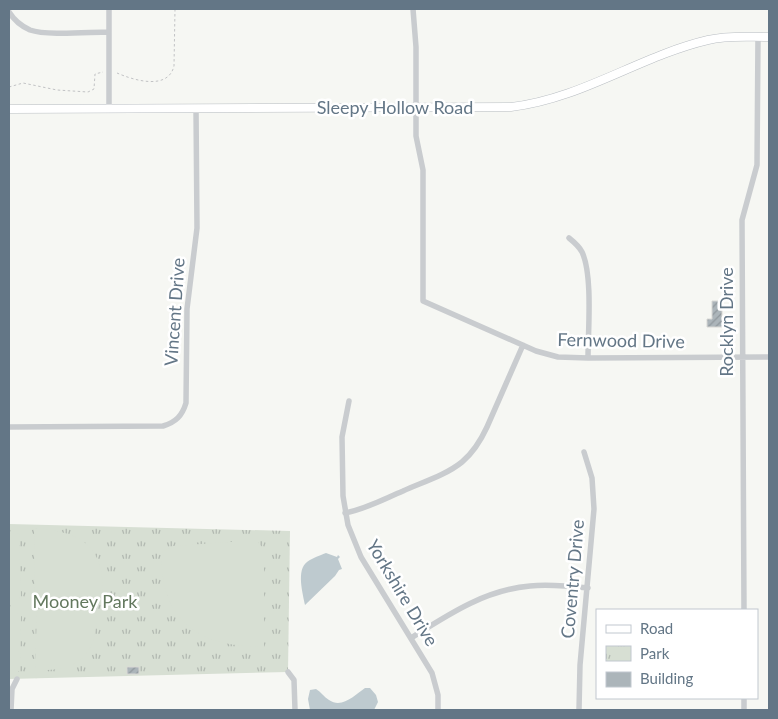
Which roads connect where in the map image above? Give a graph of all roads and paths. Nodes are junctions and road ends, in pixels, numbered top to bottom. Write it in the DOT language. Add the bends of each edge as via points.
graph roads {
  1 [pos="109,9"];
  2 [pos="413,9"];
  3 [pos="9,12"];
  4 [pos="109,32"];
  5 [pos="758,37"];
  6 [pos="769,37"];
  7 [pos="109,108"];
  8 [pos="196,108"];
  9 [pos="416,108"];
  10 [pos="9,109"];
  11 [pos="568,238"];
  12 [pos="523,345"];
  13 [pos="743,357"];
  14 [pos="769,357"];
  15 [pos="588,358"];
  16 [pos="349,401"];
  17 [pos="9,427"];
  18 [pos="584,452"];
  19 [pos="346,513"];
  20 [pos="588,588"];
  21 [pos="744,609"];
  22 [pos="411,638"];
  23 [pos="288,672"];
  24 [pos="17,679"];
  25 [pos="11,710"];
  26 [pos="295,710"];
  27 [pos="438,710"];
  28 [pos="579,710"];
  1 -- 4 [label="street"];
  2 -- 9 [label="street"];
  3 -- 4 [label="street" via="24,27 40,32"];
  4 -- 7 [label="street"];
  5 -- 6 [label="street, Sleepy Hollow Road"];
  5 -- 9 [label="street, Sleepy Hollow Road" via="720,38 680,48 565,96 530,105"];
  5 -- 13 [label="street, Rocklyn Drive" via="758,165 742,220"];
  7 -- 8 [label="street, Sleepy Hollow Road"];
  7 -- 10 [label="street, Sleepy Hollow Road"];
  8 -- 9 [label="street, Sleepy Hollow Road"];
  8 -- 17 [label="street, Vincent Drive" via="197,228 187,309 184,410 176,420 163,426"];
  9 -- 12 [label="street, Fernwood Drive" via="416,136 423,170 423,301"];
  11 -- 15 [label="street" via="579,247 586,265"];
  12 -- 15 [label="street, Fernwood Drive" via="550,355"];
  12 -- 19 [label="street" via="482,438 470,455 441,475"];
  13 -- 14 [label="street, Fernwood Drive"];
  13 -- 15 [label="street, Fernwood Drive"];
  13 -- 21 [label="street, Rocklyn Drive"];
  16 -- 19 [label="street, Yorkshire Drive" via="342,436"];
  18 -- 20 [label="street, Coventry Drive" via="592,478 594,500"];
  19 -- 22 [label="street, Yorkshire Drive" via="361,557"];
  20 -- 22 [label="street" via="549,585 493,593 458,608"];
  20 -- 28 [label="street, Coventry Drive"];
  22 -- 27 [label="street, Yorkshire Drive" via="432,673"];
  23 -- 26 [label="street" via="294,680"];
  24 -- 25 [label="street" via="12,689"];
}
